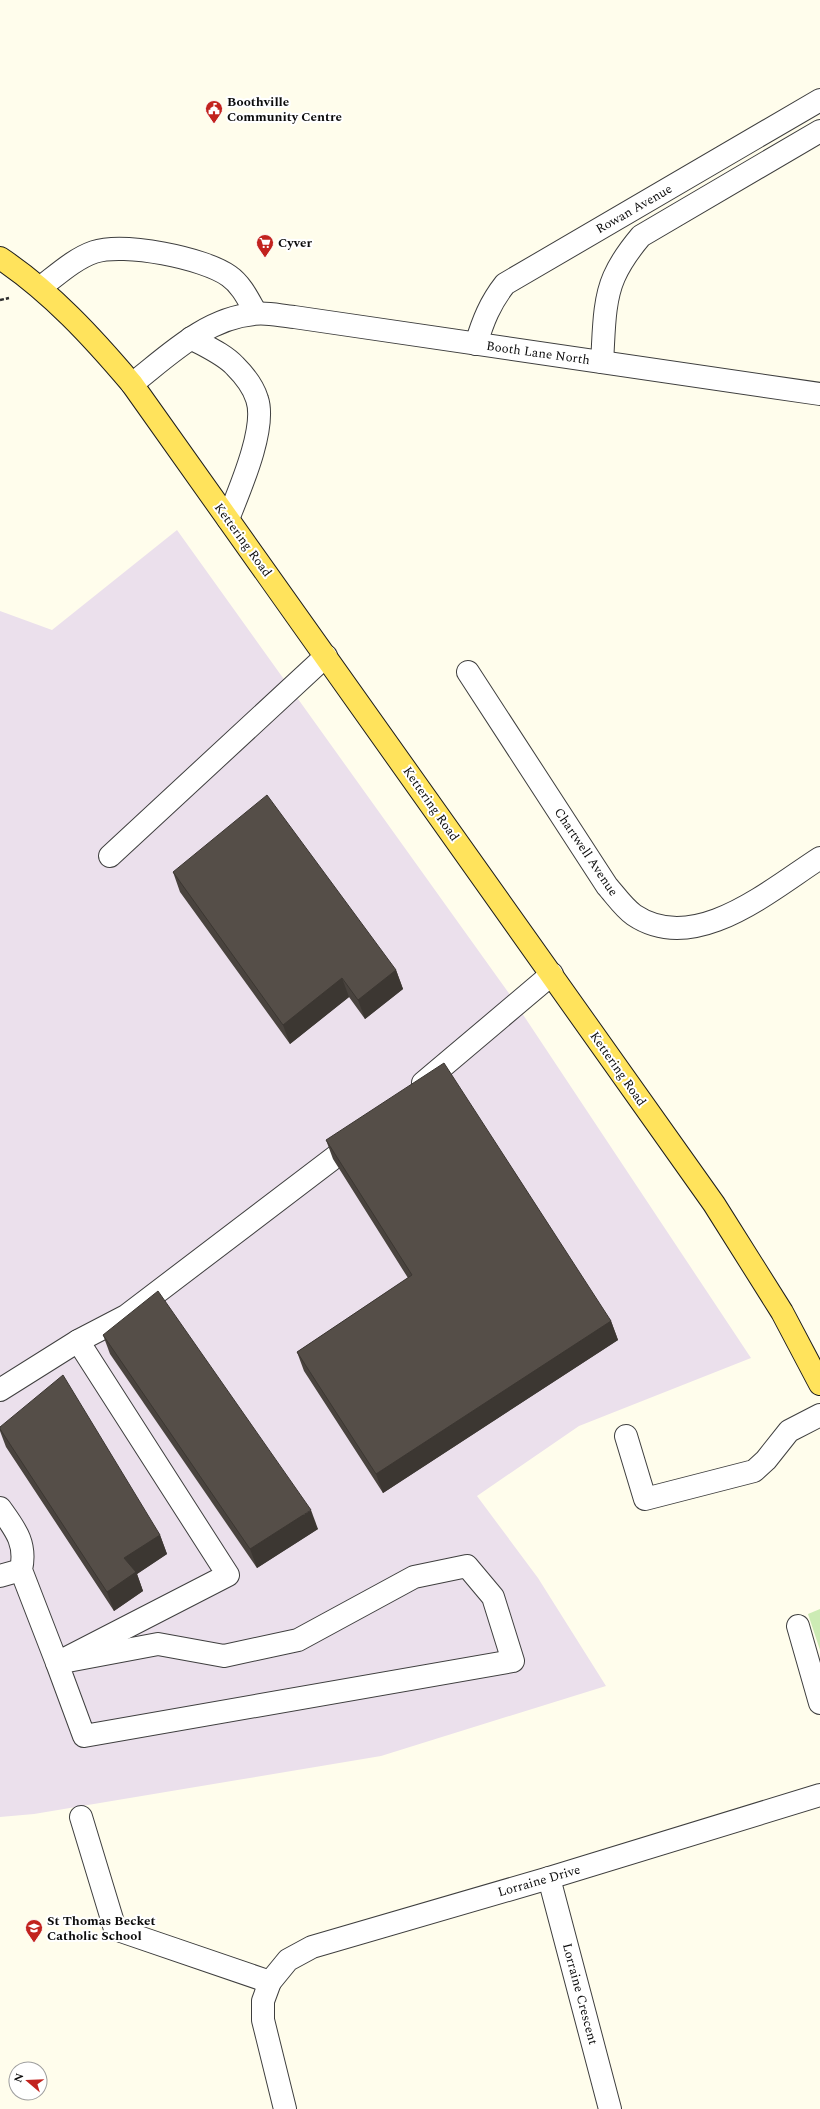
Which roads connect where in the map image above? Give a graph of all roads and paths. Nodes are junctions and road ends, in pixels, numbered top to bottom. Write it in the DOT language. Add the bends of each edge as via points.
graph roads {
  1 [pos="820,100"];
  2 [pos="820,131"];
  3 [pos="0,258"];
  4 [pos="41,287"];
  5 [pos="256,314"];
  6 [pos="191,338"];
  7 [pos="476,344"];
  8 [pos="602,362"];
  9 [pos="132,384"];
  10 [pos="820,394"];
  11 [pos="228,519"];
  12 [pos="326,656"];
  13 [pos="468,672"];
  14 [pos="110,856"];
  15 [pos="820,858"];
  16 [pos="552,974"];
  17 [pos="406,1097"];
  18 [pos="372,1127"];
  19 [pos="78,1341"];
  20 [pos="820,1384"];
  21 [pos="0,1390"];
  22 [pos="820,1415"];
  23 [pos="626,1436"];
  24 [pos="0,1508"];
  25 [pos="21,1570"];
  26 [pos="0,1576"];
  27 [pos="798,1626"];
  28 [pos="57,1663"];
  29 [pos="820,1703"];
  30 [pos="820,1795"];
  31 [pos="81,1817"];
  32 [pos="549,1878"];
  33 [pos="270,1982"];
  34 [pos="285,2109"];
  35 [pos="610,2109"];
  1 -- 7 [label="street, Rowan Avenue" via="505,284 483,319"];
  2 -- 8 [label="street, Rowan Avenue" via="641,236 625,254 613,278 607,308"];
  3 -- 4 [label="main road, Kettering Road"];
  4 -- 5 [label="street" via="69,266 94,252 120,248 161,253 217,269 231,277 245,293"];
  4 -- 9 [label="main road, Kettering Road" via="102,349"];
  5 -- 6 [label="street, Booth Lane North" via="236,316"];
  5 -- 7 [label="street, Booth Lane North" via="294,317"];
  6 -- 9 [label="street, Booth Lane North"];
  6 -- 11 [label="street" via="234,365 249,381 257,400 258,426 253,452"];
  7 -- 8 [label="street, Booth Lane North"];
  8 -- 10 [label="street, Booth Lane North"];
  9 -- 11 [label="main road, Kettering Road"];
  11 -- 12 [label="main road, Kettering Road"];
  12 -- 14 [label="street"];
  12 -- 16 [label="main road, Kettering Road"];
  13 -- 15 [label="street, Chartwell Avenue" via="607,886 633,914 650,923 665,928 706,924 737,911"];
  16 -- 17 [label="street"];
  16 -- 20 [label="main road, Kettering Road" via="714,1204 782,1312"];
  18 -- 19 [label="street" via="344,1152 126,1316"];
  19 -- 21 [label="street"];
  19 -- 28 [label="street" via="228,1575"];
  22 -- 23 [label="street" via="789,1432 754,1471 645,1499"];
  24 -- 25 [label="street" via="17,1531 24,1555"];
  25 -- 26 [label="street"];
  25 -- 28 [label="street"];
  27 -- 29 [label="street"];
  28 -- 28 [label="street" via="158,1644 224,1656 298,1640 414,1577 467,1566 494,1597 513,1661 84,1736"];
  30 -- 32 [label="street, Lorraine Drive"];
  31 -- 33 [label="street" via="115,1929"];
  32 -- 33 [label="street, Lorraine Drive" via="312,1947 288,1960"];
  32 -- 35 [label="street, Lorraine Crescent"];
  33 -- 34 [label="street" via="263,2001 262,2020"];
}
